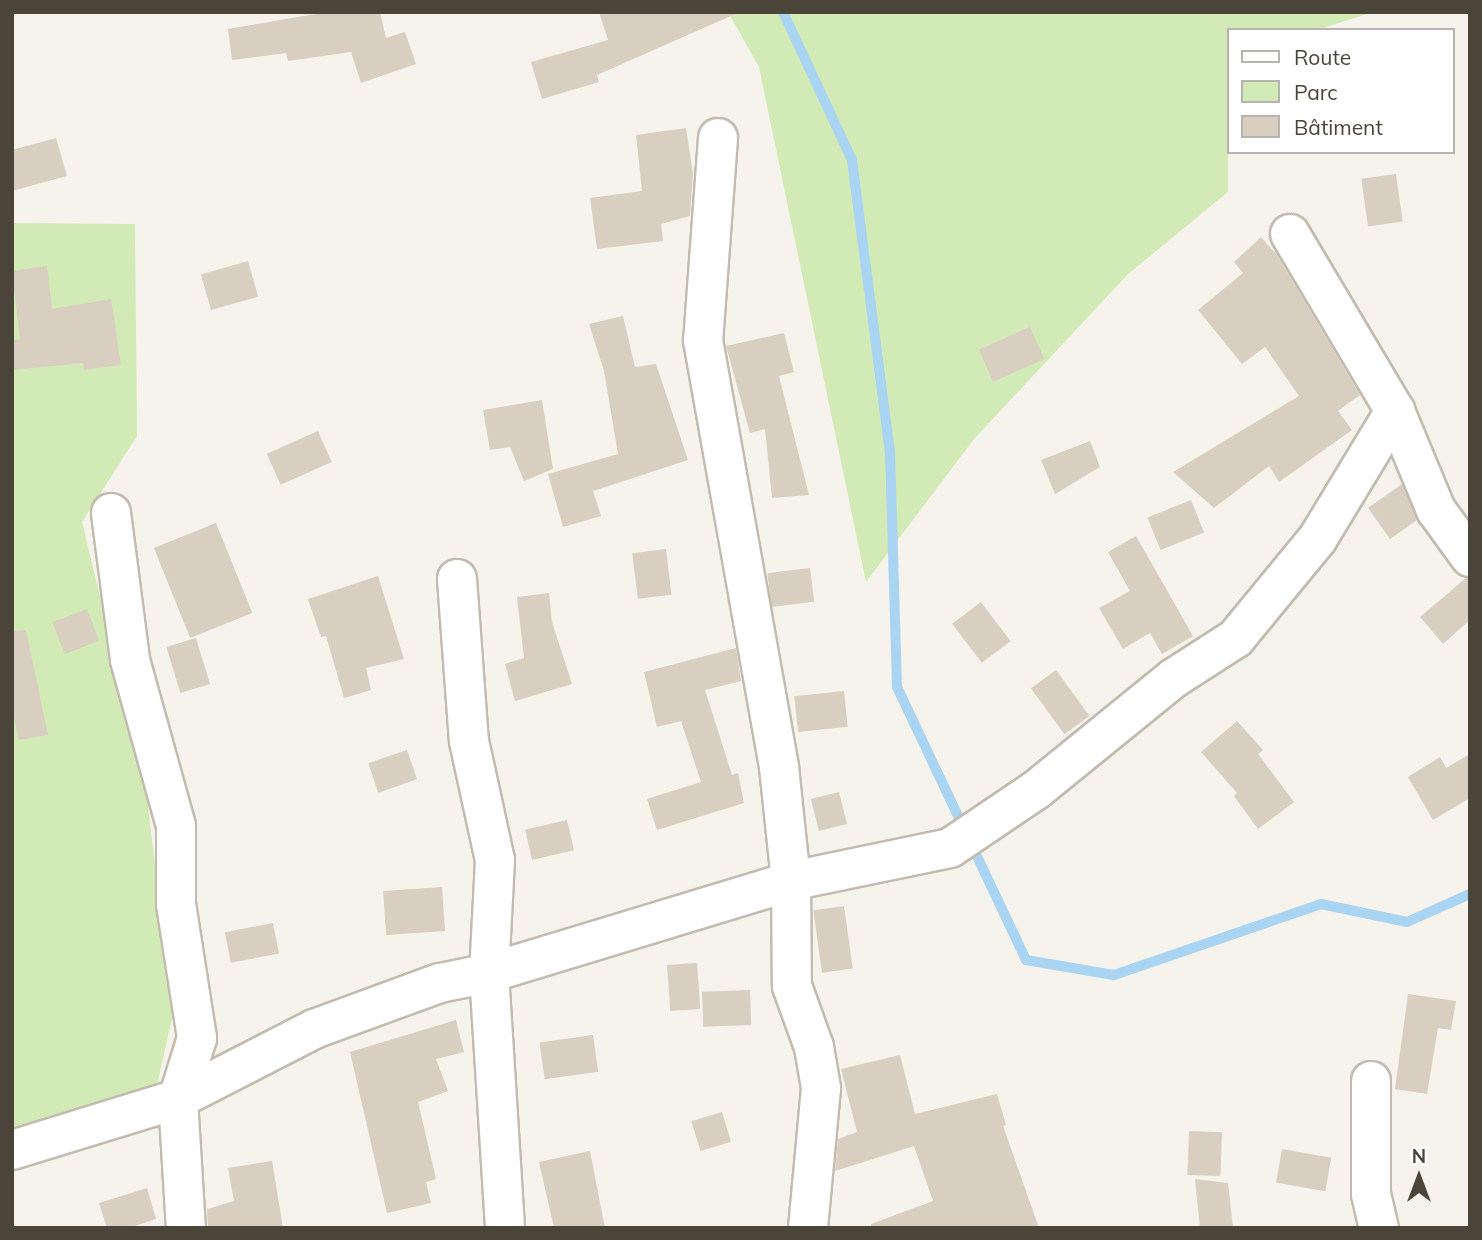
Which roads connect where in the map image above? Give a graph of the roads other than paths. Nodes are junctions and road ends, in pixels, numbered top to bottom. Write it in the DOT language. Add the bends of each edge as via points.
graph roads {
  1 [pos="718,138"];
  2 [pos="1290,234"];
  3 [pos="1395,411"];
  4 [pos="111,513"];
  5 [pos="1470,557"];
  6 [pos="457,579"];
  7 [pos="791,881"];
  8 [pos="489,973"];
  9 [pos="1371,1081"];
  10 [pos="178,1100"];
  11 [pos="12,1150"];
  12 [pos="186,1228"];
  13 [pos="505,1228"];
  14 [pos="808,1228"];
  15 [pos="1379,1228"];
  1 -- 7 [label="street" via="703,340 779,766"];
  2 -- 3 [label="street"];
  3 -- 5 [label="street" via="1436,510"];
  3 -- 7 [label="street" via="1318,538 1236,638 1174,678 1036,790 950,848"];
  4 -- 10 [label="street" via="130,660 176,826 176,904 197,1038"];
  6 -- 8 [label="street" via="469,741 495,860"];
  7 -- 8 [label="street"];
  7 -- 14 [label="street" via="792,986 814,1047 821,1088"];
  8 -- 10 [label="street" via="440,983 314,1029"];
  8 -- 13 [label="street"];
  9 -- 15 [label="street" via="1371,1194"];
  10 -- 11 [label="street"];
  10 -- 12 [label="street"];
}
